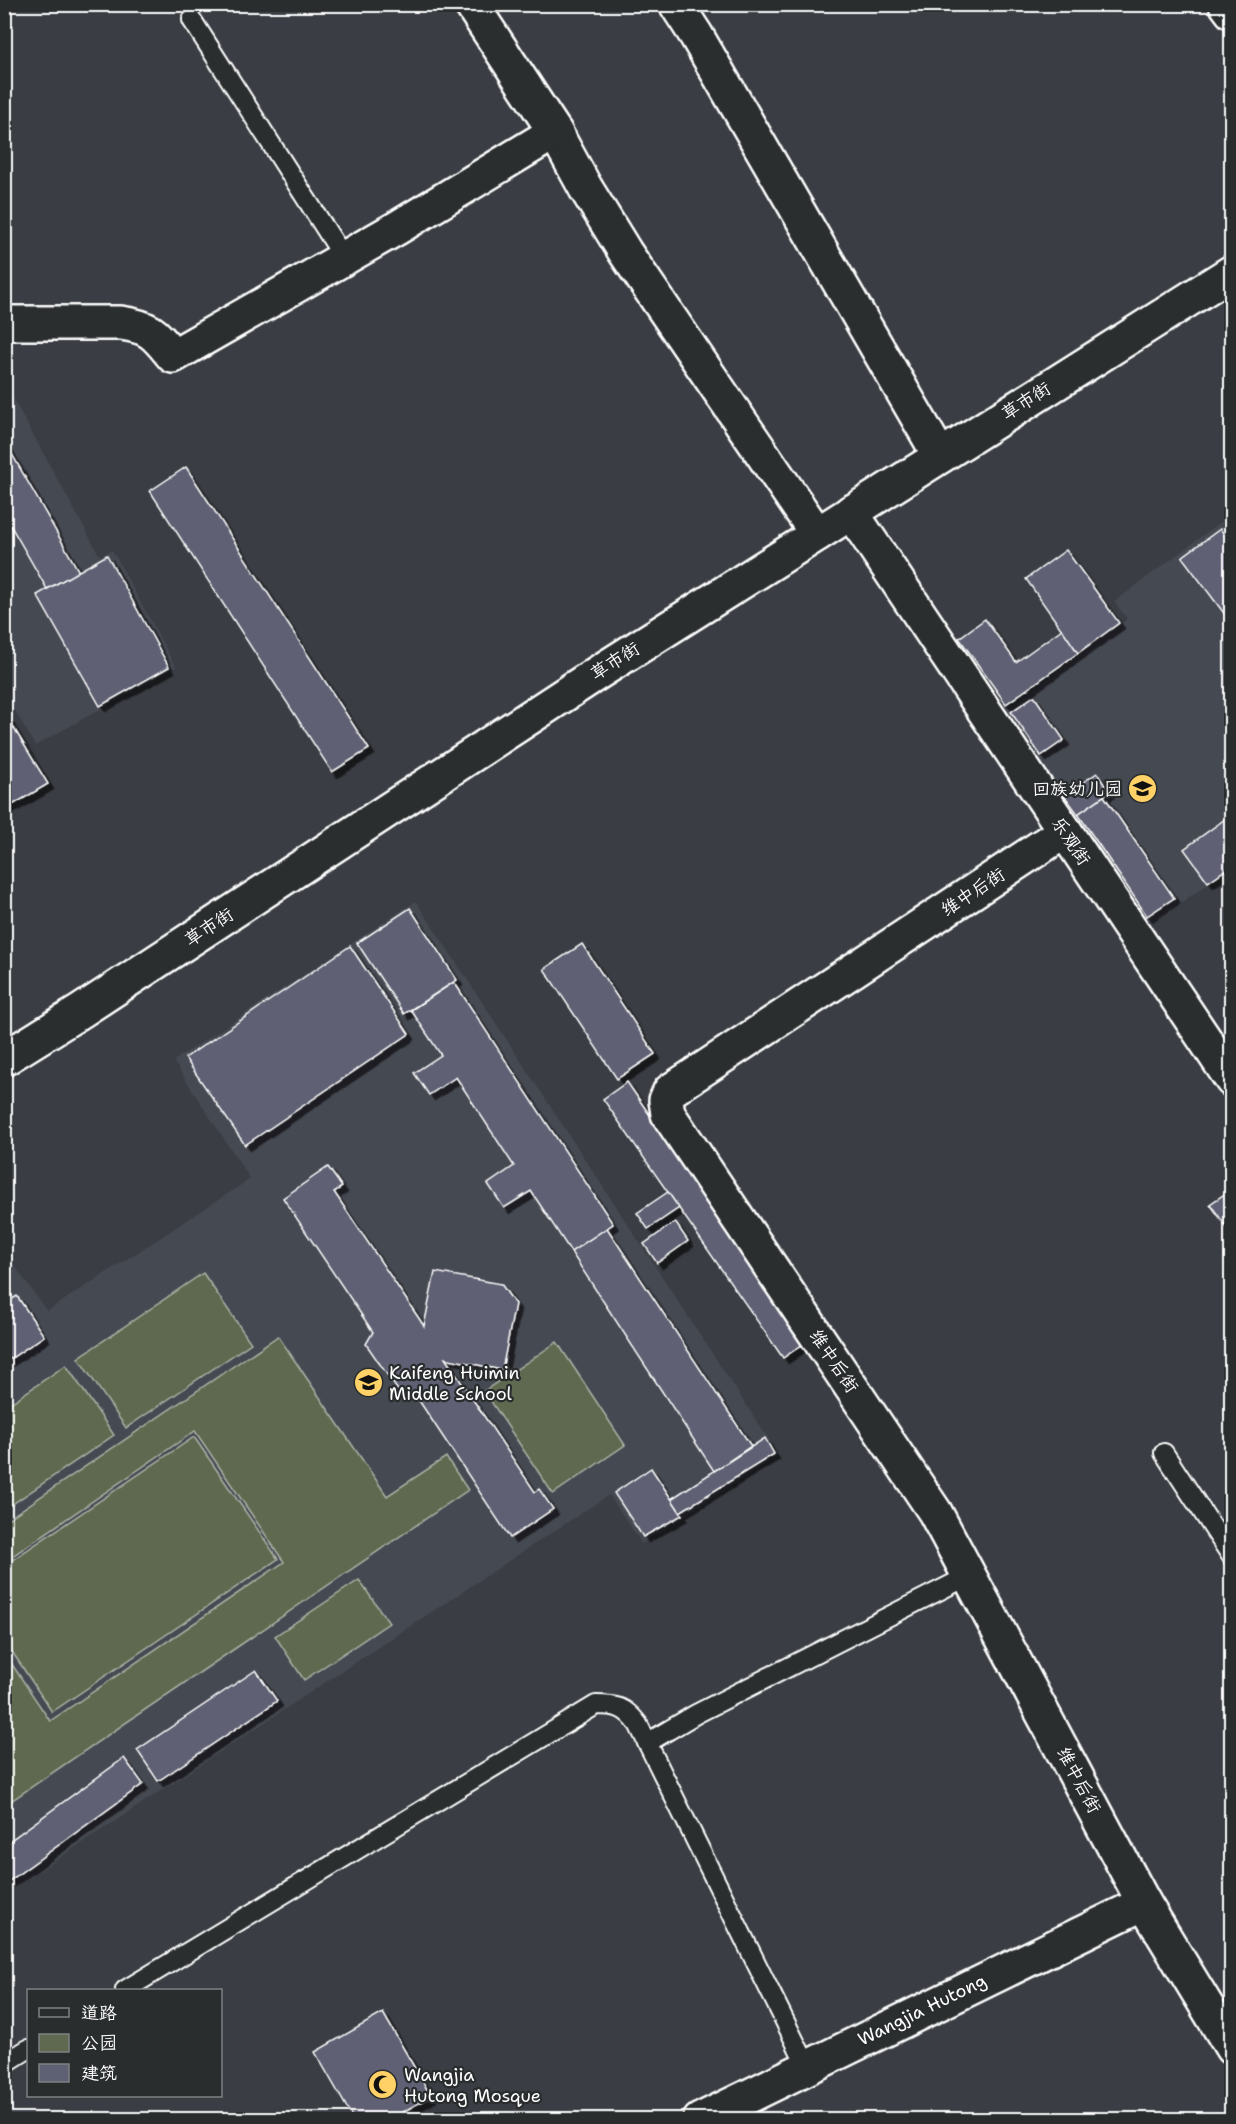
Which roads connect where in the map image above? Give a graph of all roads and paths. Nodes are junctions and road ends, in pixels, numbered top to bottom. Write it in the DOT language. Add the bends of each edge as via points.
graph roads {
  1 [pos="471,4"];
  2 [pos="676,4"];
  3 [pos="1226,4"];
  4 [pos="1232,12"];
  5 [pos="192,20"];
  6 [pos="555,132"];
  7 [pos="344,258"];
  8 [pos="1232,272"];
  9 [pos="4,323"];
  10 [pos="940,456"];
  11 [pos="851,512"];
  12 [pos="818,534"];
  13 [pos="1065,831"];
  14 [pos="4,1059"];
  15 [pos="1232,1080"];
  16 [pos="1164,1454"];
  17 [pos="1232,1557"];
  18 [pos="970,1575"];
  19 [pos="647,1743"];
  20 [pos="1144,1903"];
  21 [pos="127,1989"];
  22 [pos="1232,2048"];
  23 [pos="27,2050"];
  24 [pos="4,2064"];
  25 [pos="807,2066"];
  26 [pos="700,2120"];
  1 -- 6 [label="street"];
  2 -- 10 [label="street"];
  3 -- 4 [label="street"];
  5 -- 7 [label="lane"];
  6 -- 7 [label="street"];
  6 -- 12 [label="street" via="626,252"];
  7 -- 9 [label="street" via="173,356 153,332 136,325"];
  8 -- 10 [label="street, 草市街"];
  10 -- 11 [label="street, 草市街"];
  11 -- 12 [label="street, 草市街"];
  11 -- 13 [label="street, 乐观街"];
  12 -- 14 [label="street, 草市街" via="589,678"];
  13 -- 15 [label="street, 乐观街"];
  13 -- 18 [label="street, 维中后街" via="670,1091 666,1100 668,1114 935,1512"];
  16 -- 17 [label="lane"];
  18 -- 19 [label="lane" via="696,1714"];
  18 -- 20 [label="street, 维中后街"];
  19 -- 21 [label="lane" via="630,1713 614,1705 596,1705"];
  19 -- 25 [label="lane"];
  20 -- 22 [label="street, 维中后街"];
  20 -- 25 [label="street, Wangjia Hutong"];
  23 -- 24 [label="lane"];
  25 -- 26 [label="street, Wangjia Hutong"];
}
